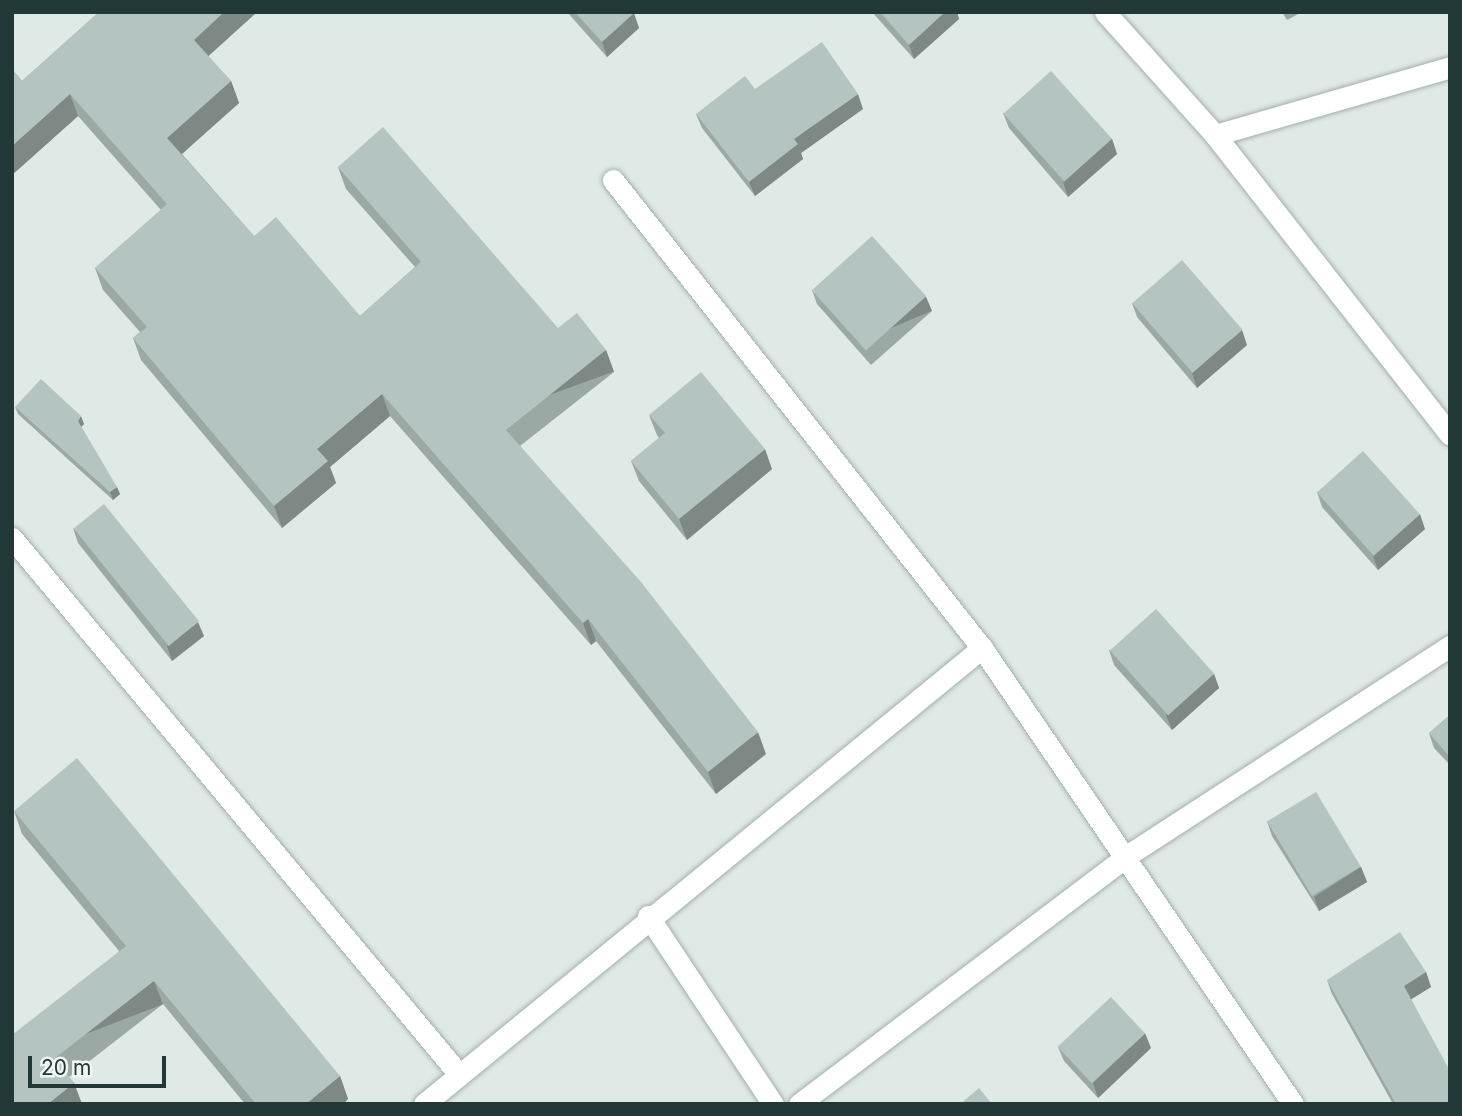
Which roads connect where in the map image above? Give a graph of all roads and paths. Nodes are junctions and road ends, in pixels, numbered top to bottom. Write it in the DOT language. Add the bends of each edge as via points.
graph roads {
  1 [pos="1105,12"];
  2 [pos="1450,67"];
  3 [pos="1215,135"];
  4 [pos="613,180"];
  5 [pos="1450,435"];
  6 [pos="12,538"];
  7 [pos="1450,646"];
  8 [pos="982,648"];
  9 [pos="1128,855"];
  10 [pos="648,916"];
  11 [pos="457,1072"];
  12 [pos="424,1104"];
  13 [pos="773,1104"];
  14 [pos="799,1104"];
  15 [pos="1293,1104"];
  1 -- 3 [label="street"];
  2 -- 3 [label="street"];
  3 -- 5 [label="street"];
  4 -- 8 [label="street"];
  6 -- 11 [label="street"];
  7 -- 9 [label="street"];
  8 -- 9 [label="street"];
  8 -- 10 [label="street"];
  9 -- 14 [label="street"];
  9 -- 15 [label="street"];
  10 -- 11 [label="street"];
  10 -- 13 [label="street"];
  11 -- 12 [label="street"];
}
